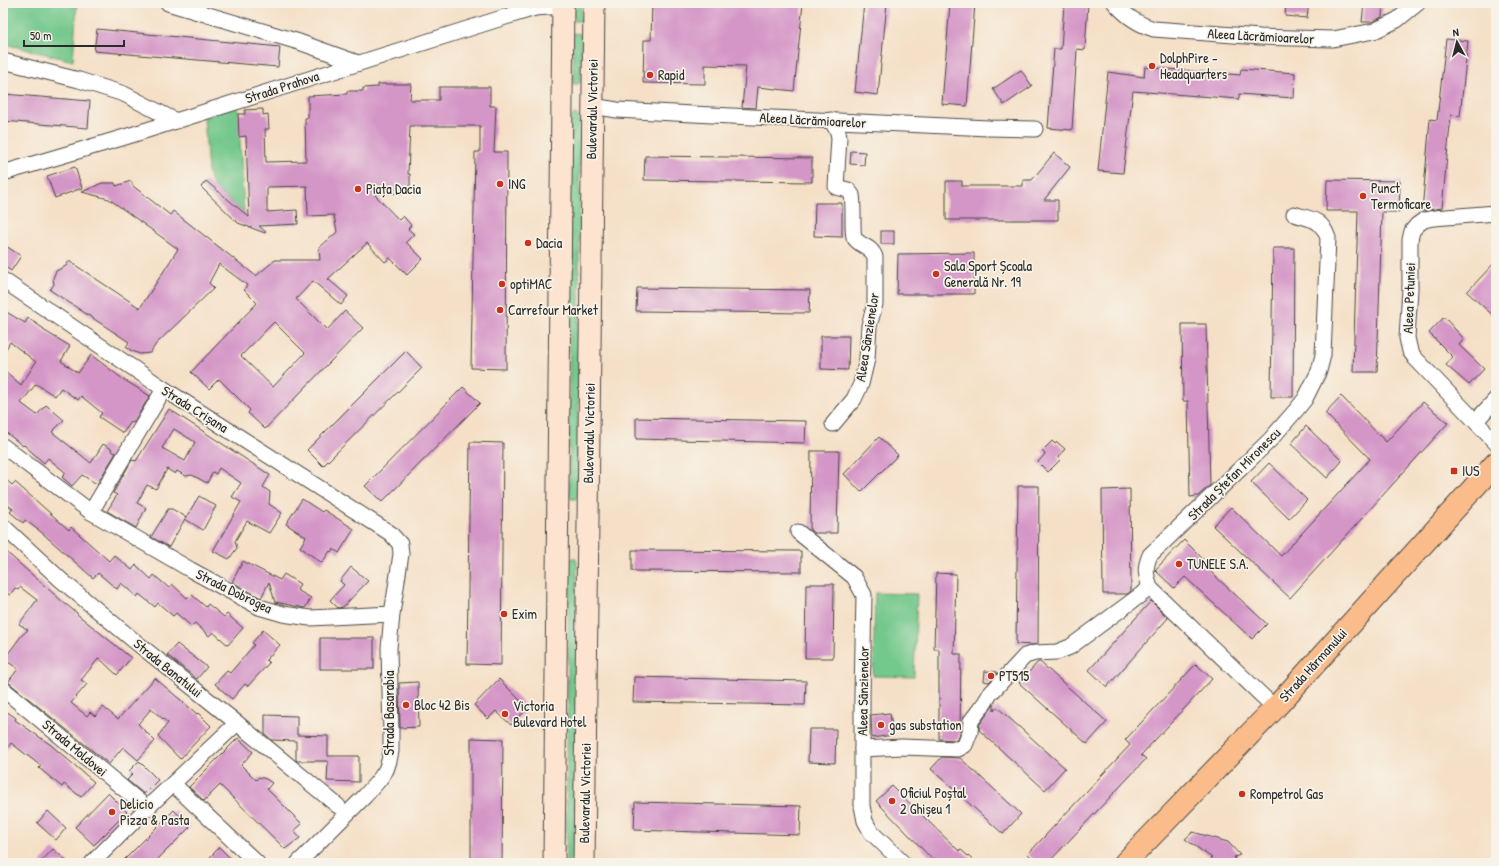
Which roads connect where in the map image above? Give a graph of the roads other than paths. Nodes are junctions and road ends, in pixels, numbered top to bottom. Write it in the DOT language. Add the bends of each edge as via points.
graph roads {
  1 [pos="168,3"];
  2 [pos="594,3"];
  3 [pos="1115,3"];
  4 [pos="562,4"];
  5 [pos="1414,7"];
  6 [pos="3,60"];
  7 [pos="358,63"];
  8 [pos="562,105"];
  9 [pos="592,106"];
  10 [pos="176,120"];
  11 [pos="831,120"];
  12 [pos="1035,129"];
  13 [pos="3,173"];
  14 [pos="1496,213"];
  15 [pos="1294,214"];
  16 [pos="5,285"];
  17 [pos="164,389"];
  18 [pos="1496,399"];
  19 [pos="1476,421"];
  20 [pos="833,424"];
  21 [pos="1496,443"];
  22 [pos="3,446"];
  23 [pos="1496,463"];
  24 [pos="91,512"];
  25 [pos="558,521"];
  26 [pos="588,522"];
  27 [pos="3,526"];
  28 [pos="798,532"];
  29 [pos="390,533"];
  30 [pos="1150,588"];
  31 [pos="392,614"];
  32 [pos="3,689"];
  33 [pos="1275,708"];
  34 [pos="237,723"];
  35 [pos="862,749"];
  36 [pos="173,784"];
  37 [pos="338,806"];
  38 [pos="147,808"];
  39 [pos="92,863"];
  40 [pos="257,863"];
  41 [pos="298,863"];
  42 [pos="554,863"];
  43 [pos="584,863"];
  44 [pos="903,863"];
  45 [pos="1125,863"];
  1 -- 7 [label="street" via="300,42"];
  2 -- 9 [label="main road, Bulevardul Victoriei"];
  3 -- 5 [label="street, Aleea Lăcrămioarelor" via="1127,17 1154,29 1333,39 1374,31 1397,20"];
  4 -- 7 [label="street, Strada Prahova" via="535,8"];
  4 -- 8 [label="main road"];
  6 -- 10 [label="street" via="129,95"];
  7 -- 10 [label="street, Strada Prahova"];
  8 -- 9 [label="main road"];
  8 -- 25 [label="main road"];
  9 -- 11 [label="street, Aleea Lăcrămioarelor" via="617,110"];
  9 -- 26 [label="main road, Bulevardul Victoriei"];
  10 -- 13 [label="street, Strada Prahova"];
  11 -- 12 [label="street, Aleea Lăcrămioarelor"];
  11 -- 20 [label="street, Aleea Sânzienelor" via="839,138 836,187 848,190 852,195 854,235 873,252 875,265 875,304 869,326 862,384 854,399"];
  14 -- 19 [label="street, Aleea Petuniei" via="1424,220 1412,231 1410,240 1407,338 1410,351"];
  15 -- 30 [label="street, Strada Ștefan Mironescu" via="1320,223 1328,238 1323,355 1319,371 1305,399 1270,440 1150,555 1146,565"];
  16 -- 17 [label="street, Strada Crișana"];
  17 -- 24 [label="street"];
  17 -- 29 [label="street, Strada Crișana"];
  18 -- 19 [label="street"];
  19 -- 21 [label="street, Aleea Petuniei"];
  22 -- 24 [label="street, Strada Dobrogea"];
  23 -- 33 [label="main road, Strada Hărmanului"];
  24 -- 31 [label="street, Strada Dobrogea" via="259,607 310,618"];
  25 -- 26 [label="main road"];
  25 -- 42 [label="main road"];
  26 -- 43 [label="main road, Bulevardul Victoriei"];
  27 -- 34 [label="street, Strada Banatului" via="61,580"];
  28 -- 35 [label="street, Aleea Sânzienelor" via="854,577 864,594"];
  29 -- 31 [label="street, Strada Basarabia" via="400,544 401,554"];
  30 -- 33 [label="street"];
  30 -- 35 [label="street" via="1070,647 1057,652 1025,656 990,694 971,721 965,744 958,749"];
  31 -- 41 [label="street, Strada Basarabia" via="389,662 391,750 386,770 365,796"];
  32 -- 38 [label="street, Strada Moldovei"];
  33 -- 45 [label="main road, Strada Hărmanului"];
  34 -- 36 [label="street"];
  34 -- 37 [label="street, Strada Banatului"];
  35 -- 44 [label="street, Aleea Sânzienelor" via="862,806 865,822 871,832"];
  36 -- 38 [label="street"];
  36 -- 40 [label="street"];
  38 -- 39 [label="street"];
}
